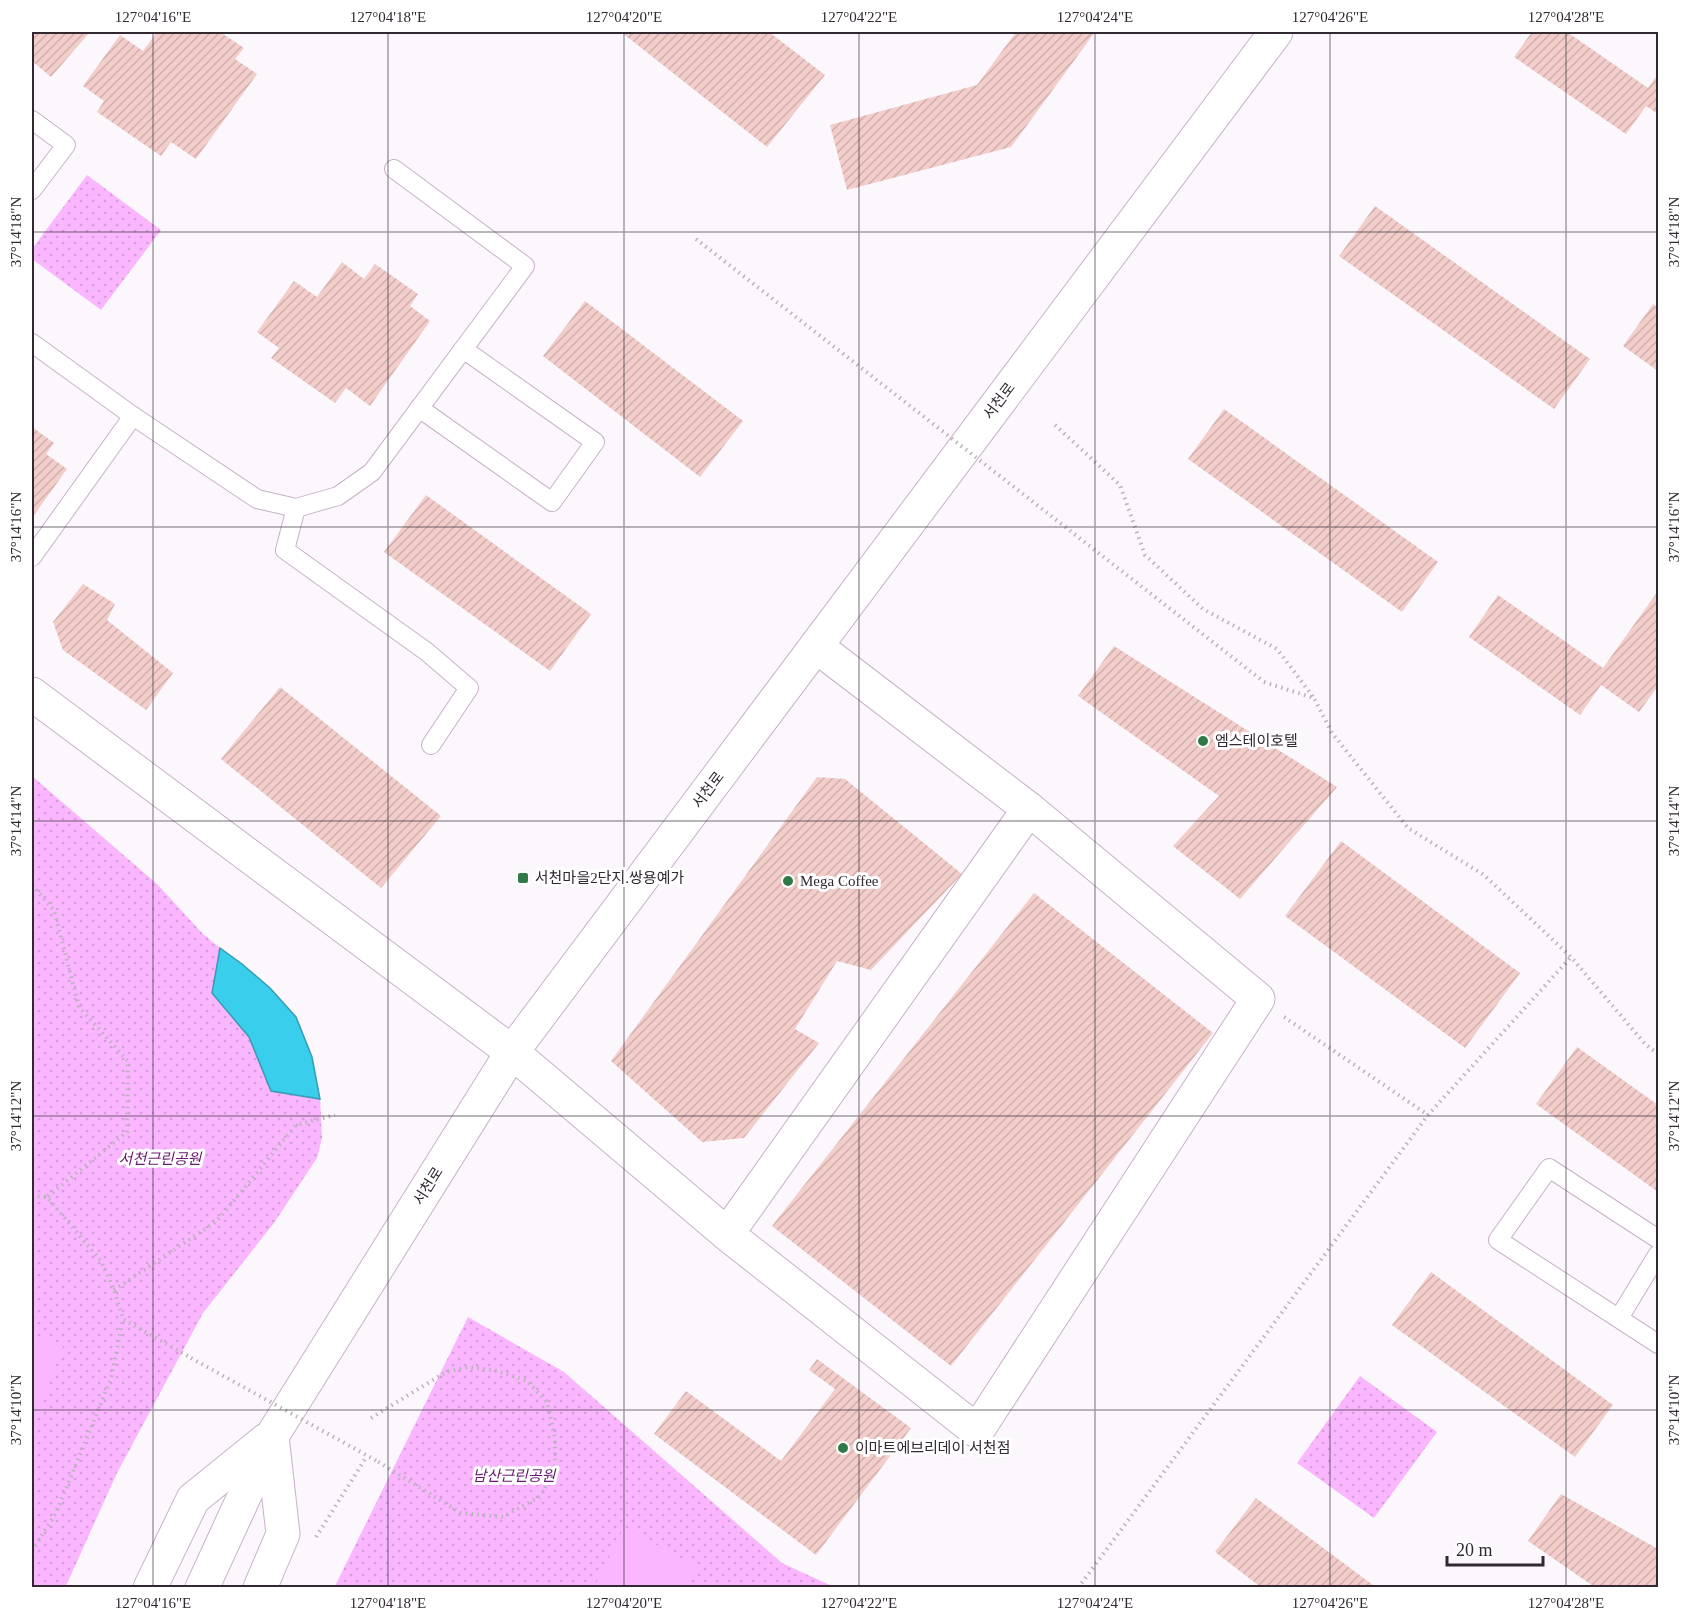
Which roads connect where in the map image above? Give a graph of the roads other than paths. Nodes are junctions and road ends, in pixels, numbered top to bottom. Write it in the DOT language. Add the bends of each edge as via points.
graph roads {
  1 [pos="1276,32"];
  2 [pos="32,120"];
  3 [pos="394,169"];
  4 [pos="32,190"];
  5 [pos="32,343"];
  6 [pos="463,349"];
  7 [pos="419,408"];
  8 [pos="133,416"];
  9 [pos="296,508"];
  10 [pos="32,557"];
  11 [pos="816,646"];
  12 [pos="32,694"];
  13 [pos="431,745"];
  14 [pos="1029,810"];
  15 [pos="512,1052"];
  16 [pos="727,1234"];
  17 [pos="1659,1239"];
  18 [pos="1659,1254"];
  19 [pos="1619,1318"];
  20 [pos="1659,1344"];
  21 [pos="272,1436"];
  22 [pos="150,1587"];
  23 [pos="202,1587"];
  24 [pos="260,1587"];
  1 -- 11 [label="street, 서천로"];
  2 -- 4 [label="lane" via="66,145"];
  3 -- 6 [label="lane" via="525,266"];
  5 -- 8 [label="lane"];
  6 -- 7 [label="lane"];
  6 -- 7 [label="lane" via="595,442 552,502"];
  7 -- 9 [label="lane" via="372,472 338,496"];
  8 -- 9 [label="lane" via="257,499"];
  8 -- 10 [label="lane"];
  9 -- 13 [label="lane" via="285,550 427,652 469,688"];
  11 -- 14 [label="street"];
  11 -- 15 [label="street, 서천로"];
  12 -- 15 [label="street"];
  14 -- 16 [label="street"];
  14 -- 16 [label="street" via="1258,999 977,1431"];
  15 -- 16 [label="street"];
  15 -- 21 [label="street, 서천로"];
  17 -- 19 [label="lane" via="1549,1168 1498,1240"];
  18 -- 19 [label="lane"];
  19 -- 20 [label="lane"];
  21 -- 22 [label="street" via="194,1499"];
  21 -- 23 [label="street, 서천로"];
  21 -- 24 [label="street" via="283,1534"];
}
